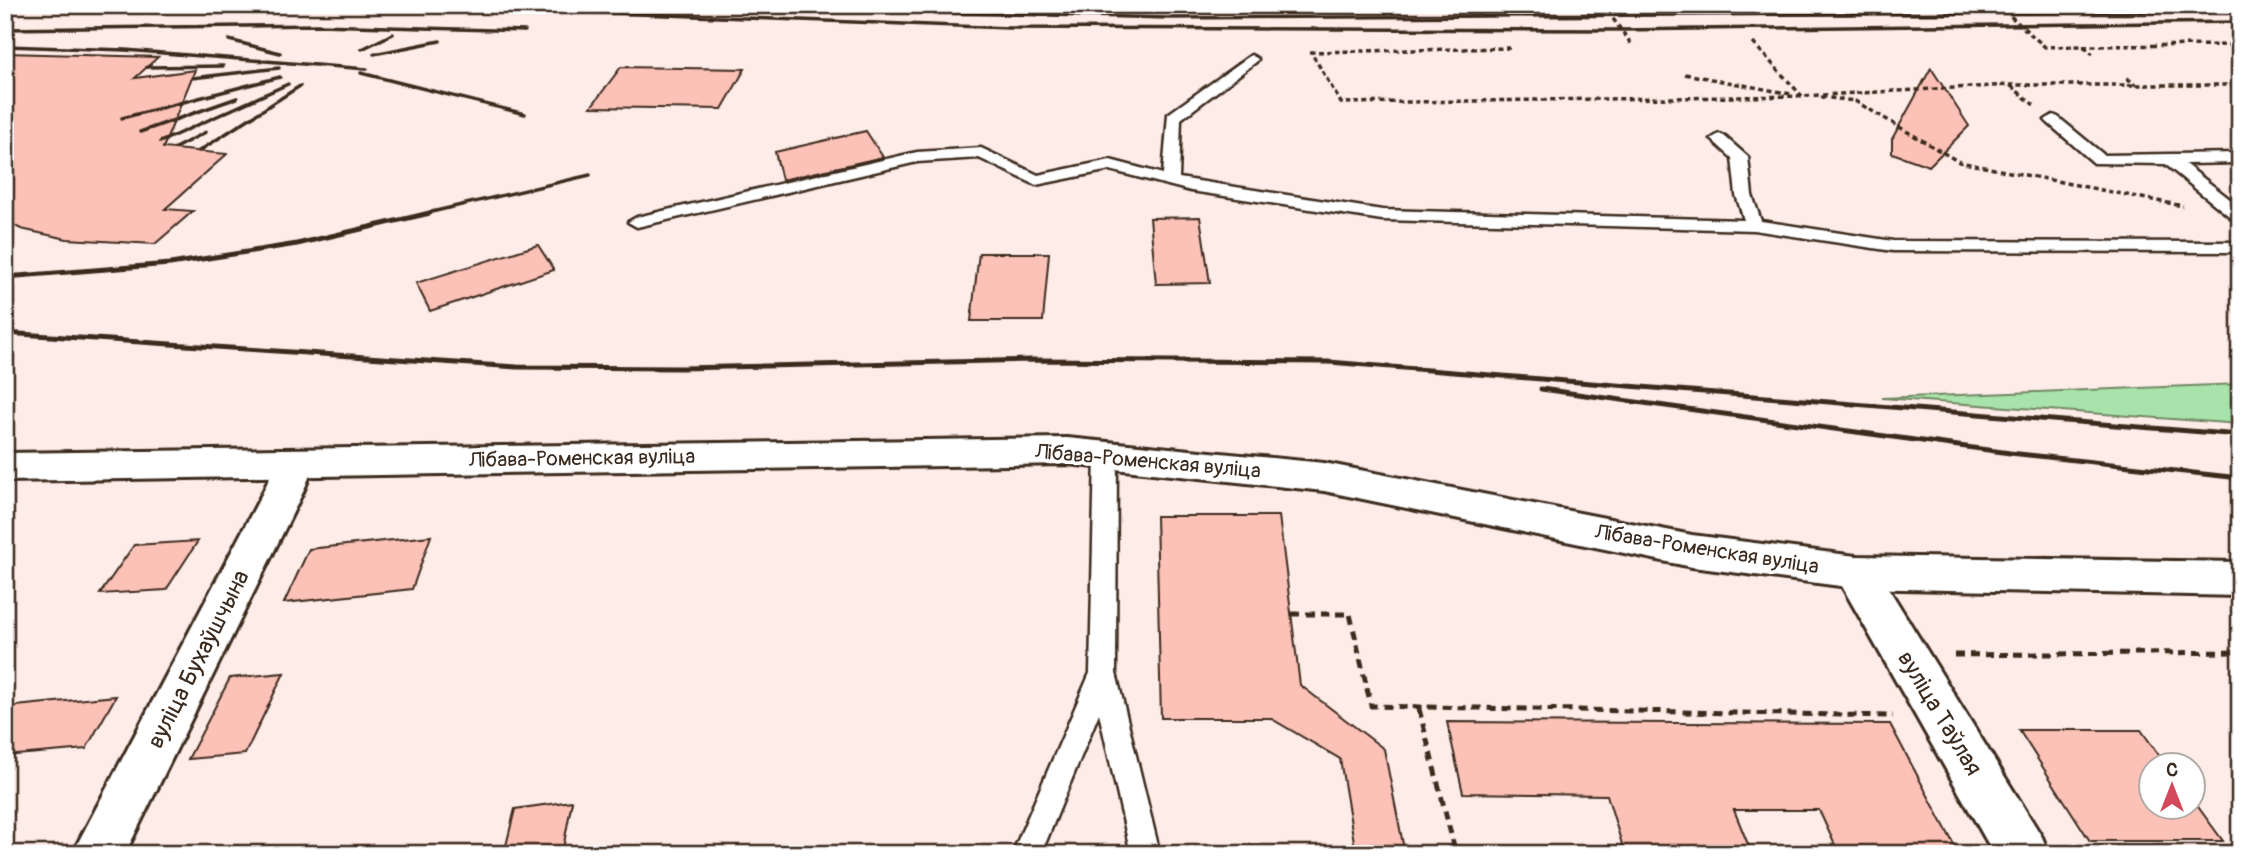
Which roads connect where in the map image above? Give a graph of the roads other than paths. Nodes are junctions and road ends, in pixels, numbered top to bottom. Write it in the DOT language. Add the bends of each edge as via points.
graph roads {
  1 [pos="1251,59"];
  2 [pos="2053,120"];
  3 [pos="1719,139"];
  4 [pos="2240,158"];
  5 [pos="2169,159"];
  6 [pos="1171,181"];
  7 [pos="2240,216"];
  8 [pos="637,222"];
  9 [pos="1754,225"];
  10 [pos="2240,247"];
  11 [pos="1106,453"];
  12 [pos="295,463"];
  13 [pos="5,467"];
  14 [pos="1856,572"];
  15 [pos="2240,579"];
  16 [pos="1103,673"];
  17 [pos="98,854"];
  18 [pos="1026,854"];
  19 [pos="1146,854"];
  20 [pos="2023,854"];
  1 -- 6 [label="lane" via="1173,117"];
  2 -- 5 [label="lane" via="2099,160"];
  3 -- 9 [label="lane" via="1740,157 1744,195"];
  4 -- 5 [label="lane"];
  5 -- 7 [label="lane"];
  6 -- 8 [label="lane" via="1110,165 1036,180 981,153 917,157"];
  6 -- 9 [label="lane" via="1382,215"];
  9 -- 10 [label="lane" via="1893,246"];
  11 -- 12 [label="main road, Лібава-Роменская вуліца"];
  11 -- 14 [label="main road, Лібава-Роменская вуліца" via="1324,477 1692,551"];
  11 -- 16 [label="lane"];
  12 -- 13 [label="main road, Лібава-Роменская вуліца"];
  12 -- 17 [label="main road, вуліца Бухаўшчына"];
  14 -- 15 [label="main road, Лібава-Роменская вуліца"];
  14 -- 20 [label="main road, вуліца Таўлая"];
  16 -- 18 [label="lane"];
  16 -- 19 [label="lane"];
}
